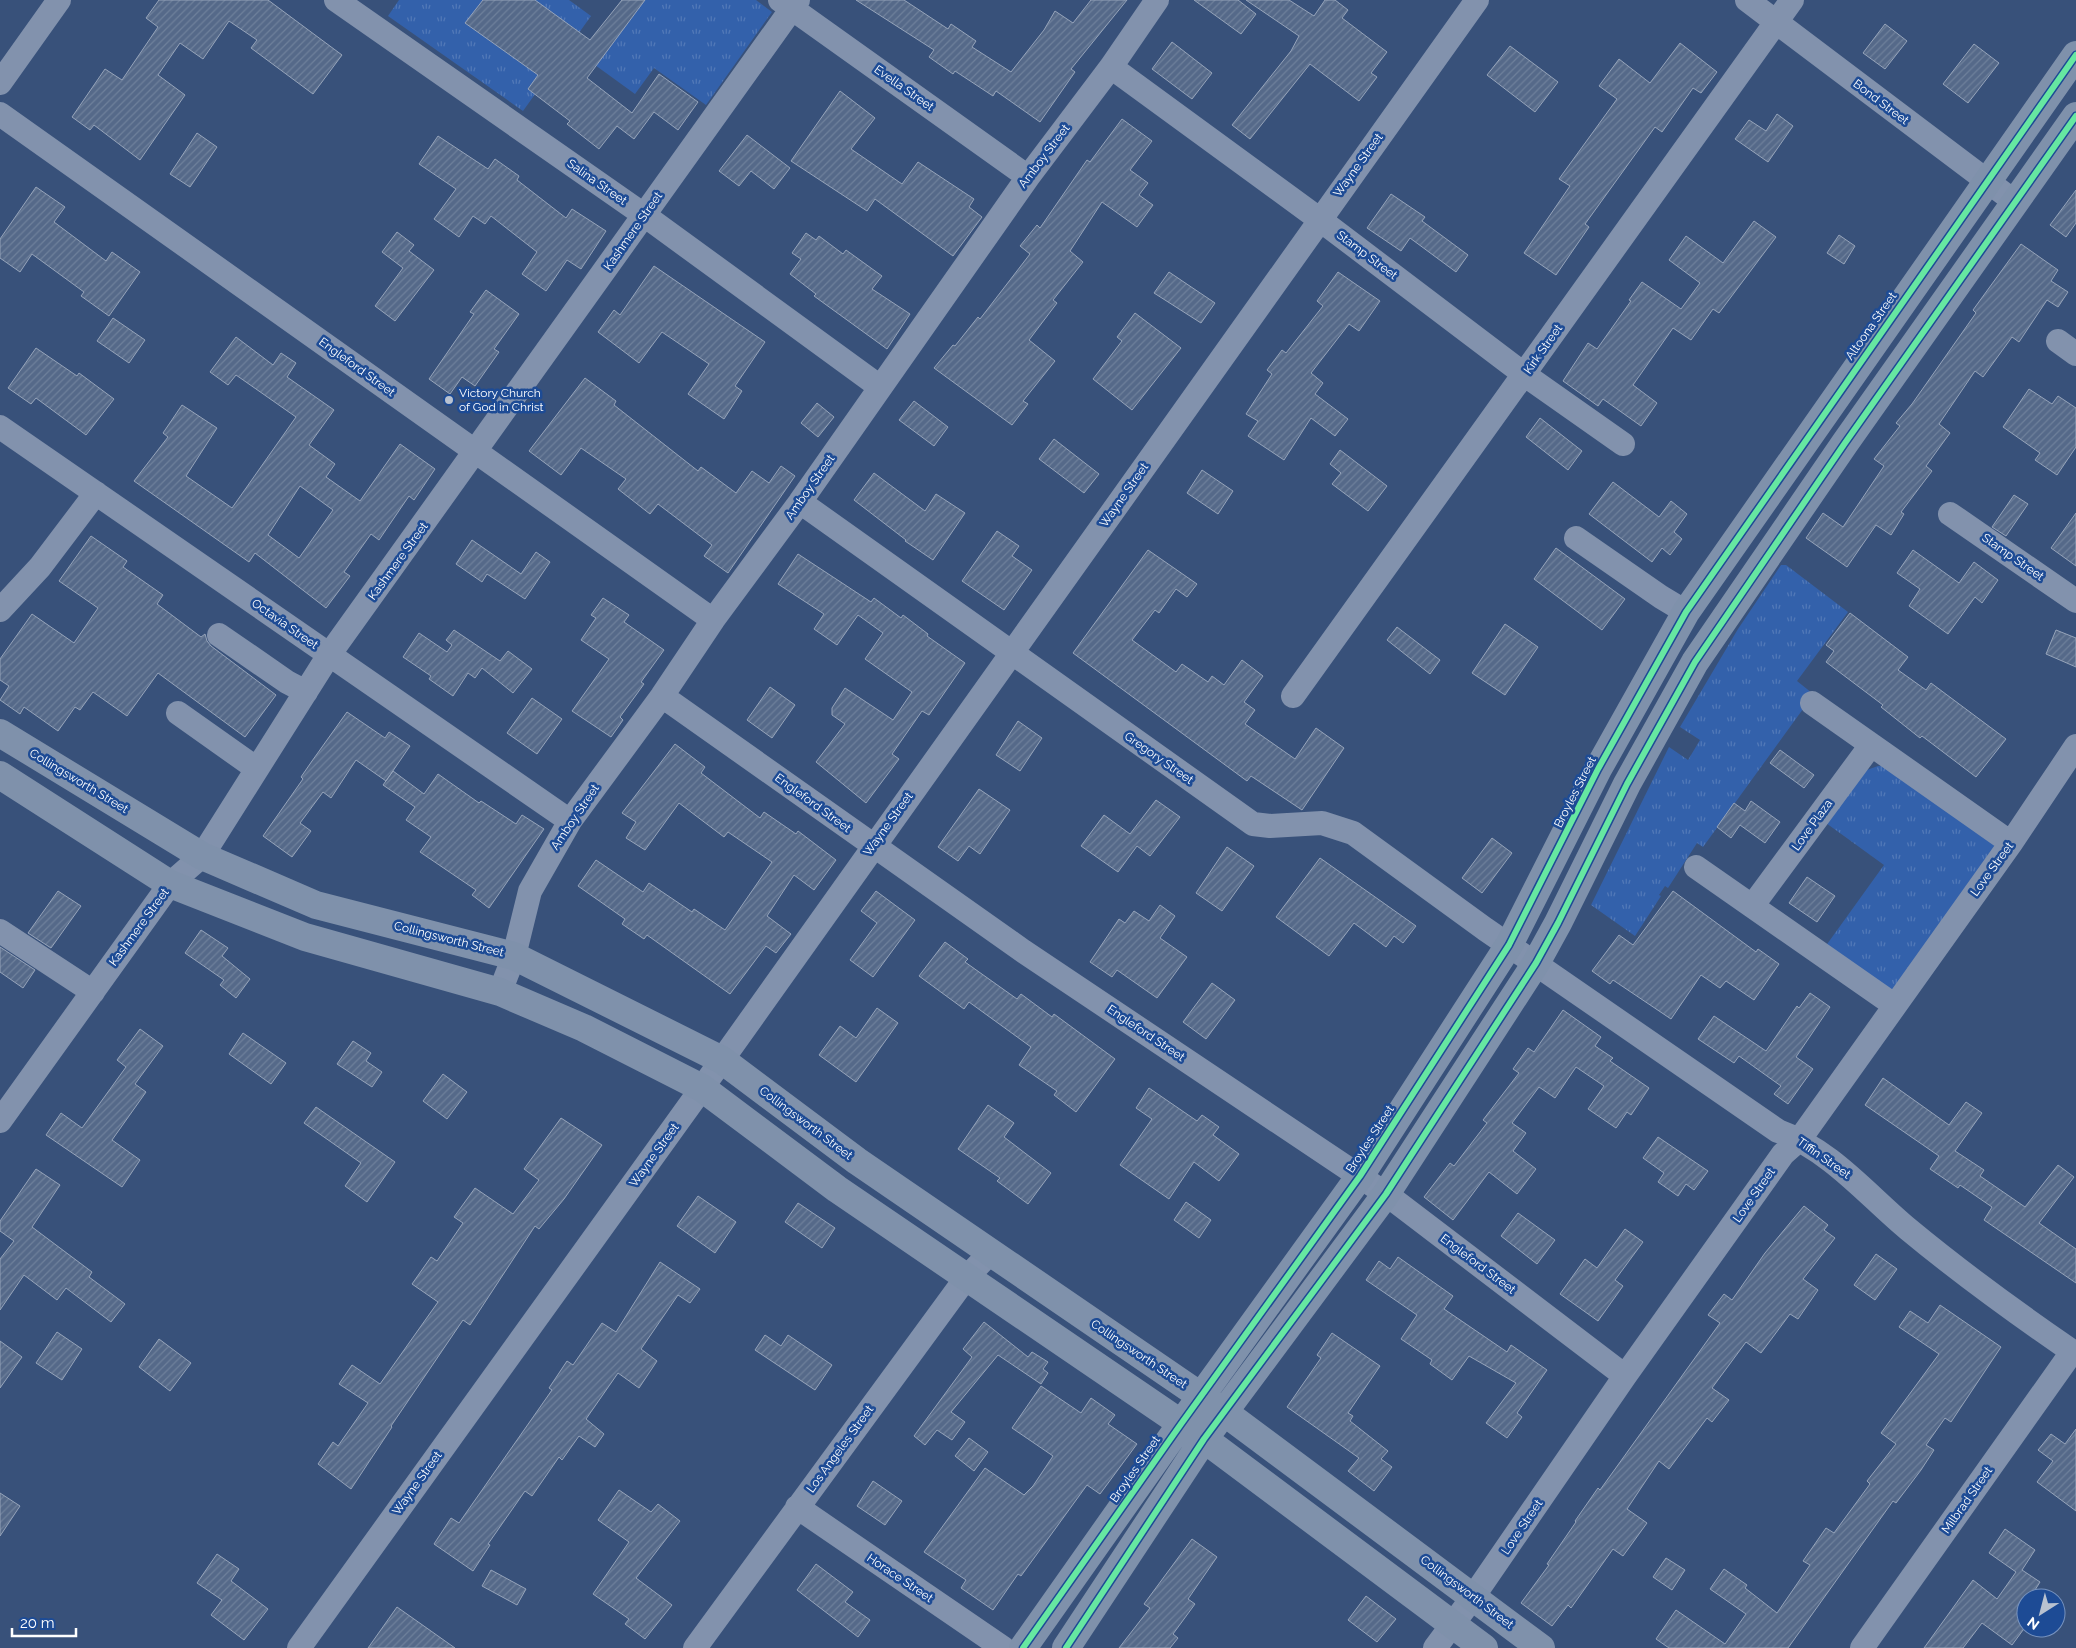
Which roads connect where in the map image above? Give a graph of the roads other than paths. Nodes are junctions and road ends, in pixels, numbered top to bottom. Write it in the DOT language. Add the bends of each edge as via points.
graph roads {
  1 [pos="58,0"];
  2 [pos="336,0"];
  3 [pos="1157,0"];
  4 [pos="1477,0"];
  5 [pos="1747,0"];
  6 [pos="1792,0"];
  7 [pos="790,3"];
  8 [pos="1776,23"];
  9 [pos="2076,55"];
  10 [pos="1111,67"];
  11 [pos="0,83"];
  12 [pos="0,114"];
  13 [pos="2076,116"];
  14 [pos="1028,177"];
  15 [pos="1987,181"];
  16 [pos="2015,202"];
  17 [pos="644,215"];
  18 [pos="1319,219"];
  19 [pos="1525,375"];
  20 [pos="880,387"];
  21 [pos="0,427"];
  22 [pos="1623,444"];
  23 [pos="477,452"];
  24 [pos="96,494"];
  25 [pos="800,502"];
  26 [pos="1950,514"];
  27 [pos="1576,538"];
  28 [pos="2076,601"];
  29 [pos="0,610"];
  30 [pos="1686,612"];
  31 [pos="713,620"];
  32 [pos="219,635"];
  33 [pos="1011,654"];
  34 [pos="330,655"];
  35 [pos="306,692"];
  36 [pos="662,696"];
  37 [pos="1292,696"];
  38 [pos="1812,703"];
  39 [pos="178,713"];
  40 [pos="0,733"];
  41 [pos="1871,744"];
  42 [pos="2076,746"];
  43 [pos="257,769"];
  44 [pos="0,775"];
  45 [pos="570,821"];
  46 [pos="2011,843"];
  47 [pos="872,846"];
  48 [pos="202,856"];
  49 [pos="1696,867"];
  50 [pos="170,884"];
  51 [pos="1753,905"];
  52 [pos="0,931"];
  53 [pos="1509,945"];
  54 [pos="514,956"];
  55 [pos="1536,963"];
  56 [pos="93,992"];
  57 [pos="500,992"];
  58 [pos="1894,1006"];
  59 [pos="722,1060"];
  60 [pos="702,1088"];
  61 [pos="0,1121"];
  62 [pos="1800,1139"];
  63 [pos="1360,1176"];
  64 [pos="1386,1194"];
  65 [pos="990,1253"];
  66 [pos="966,1278"];
  67 [pos="2074,1353"];
  68 [pos="1625,1376"];
  69 [pos="1201,1396"];
  70 [pos="1224,1412"];
  71 [pos="1181,1424"];
  72 [pos="1204,1439"];
  73 [pos="797,1507"];
  74 [pos="1474,1597"];
  75 [pos="1454,1625"];
  76 [pos="299,1648"];
  77 [pos="695,1648"];
  78 [pos="1004,1648"];
  79 [pos="1023,1648"];
  80 [pos="1066,1648"];
  81 [pos="1435,1648"];
  82 [pos="1484,1648"];
  83 [pos="1541,1648"];
  84 [pos="1862,1648"];
  1 -- 11 [label="street"];
  2 -- 17 [label="street, Salina Street"];
  3 -- 10 [label="street, Amboy Street"];
  4 -- 18 [label="street, Wayne Street"];
  5 -- 8 [label="street, Bond Street"];
  6 -- 8 [label="street, Kirk Street"];
  7 -- 14 [label="street, Evella Street"];
  7 -- 17 [label="street, Kashmere Street"];
  8 -- 15 [label="street, Bond Street"];
  8 -- 19 [label="street, Kirk Street"];
  9 -- 15 [label="main road, Altoona Street"];
  10 -- 14 [label="street, Amboy Street"];
  10 -- 18 [label="street, Stamp Street"];
  12 -- 23 [label="street, Engleford Street"];
  13 -- 16 [label="main road"];
  14 -- 20 [label="street, Amboy Street"];
  15 -- 16 [label="street, Bond Street"];
  15 -- 30 [label="main road, Altoona Street"];
  16 -- 55 [label="main road" via="1695,662 1627,784"];
  17 -- 20 [label="street, Salina Street"];
  17 -- 23 [label="street, Kashmere Street"];
  18 -- 19 [label="street, Stamp Street"];
  18 -- 33 [label="street, Wayne Street"];
  19 -- 22 [label="street, Stamp Street"];
  19 -- 37 [label="street, Kirk Street"];
  20 -- 25 [label="street, Amboy Street"];
  21 -- 24 [label="street, Octavia Street"];
  23 -- 31 [label="street, Engleford Street"];
  23 -- 34 [label="street, Kashmere Street"];
  24 -- 29 [label="street" via="40,567"];
  24 -- 34 [label="street, Octavia Street"];
  25 -- 31 [label="street, Amboy Street"];
  25 -- 33 [label="street, Gregory Street"];
  26 -- 28 [label="street, Stamp Street"];
  27 -- 30 [label="street"];
  30 -- 53 [label="main road, Broyles Street" via="1598,769"];
  31 -- 36 [label="street, Amboy Street"];
  32 -- 35 [label="street"];
  33 -- 47 [label="street, Wayne Street"];
  33 -- 53 [label="street, Gregory Street" via="1253,824 1322,823 1353,833"];
  34 -- 35 [label="street, Kashmere Street"];
  34 -- 45 [label="street, Octavia Street"];
  35 -- 43 [label="street, Kashmere Street"];
  36 -- 45 [label="street, Amboy Street"];
  36 -- 47 [label="street, Engleford Street"];
  38 -- 41 [label="street"];
  39 -- 43 [label="street"];
  40 -- 48 [label="main road, Collingsworth Street"];
  41 -- 46 [label="street"];
  41 -- 51 [label="street, Love Plaza"];
  42 -- 46 [label="street, Love Street"];
  43 -- 48 [label="street, Kashmere Street"];
  44 -- 50 [label="main road"];
  45 -- 54 [label="street, Amboy Street" via="530,891"];
  46 -- 58 [label="street, Love Street"];
  47 -- 59 [label="street, Wayne Street"];
  47 -- 63 [label="street, Engleford Street"];
  48 -- 50 [label="street, Kashmere Street"];
  48 -- 54 [label="main road, Collingsworth Street" via="316,905"];
  49 -- 51 [label="street"];
  50 -- 56 [label="street, Kashmere Street"];
  50 -- 57 [label="main road" via="305,937"];
  51 -- 58 [label="street"];
  52 -- 56 [label="street"];
  53 -- 55 [label="street, Gregory Street"];
  53 -- 63 [label="main road, Broyles Street"];
  54 -- 57 [label="street, Amboy Street"];
  54 -- 59 [label="main road, Collingsworth Street"];
  55 -- 62 [label="street, Tiffin Street" via="1778,1131"];
  55 -- 64 [label="main road"];
  56 -- 61 [label="street, Kashmere Street"];
  57 -- 60 [label="main road" via="584,1028"];
  58 -- 62 [label="street, Love Street"];
  59 -- 60 [label="street, Wayne Street"];
  59 -- 65 [label="main road, Collingsworth Street" via="857,1161"];
  60 -- 66 [label="main road" via="837,1189"];
  60 -- 76 [label="street, Wayne Street"];
  62 -- 67 [label="street, Tiffin Street" via="1847,1172 1907,1228 1962,1271"];
  62 -- 68 [label="street, Love Street" via="1783,1154"];
  63 -- 64 [label="street, Engleford Street"];
  63 -- 69 [label="main road, Broyles Street"];
  64 -- 68 [label="street, Engleford Street"];
  64 -- 70 [label="main road"];
  65 -- 66 [label="street, Los Angeles Street"];
  65 -- 69 [label="main road, Collingsworth Street"];
  66 -- 71 [label="main road"];
  66 -- 73 [label="street, Los Angeles Street"];
  67 -- 84 [label="street, Milbrad Street"];
  68 -- 74 [label="street, Love Street"];
  69 -- 70 [label="main road, Collingsworth Street"];
  69 -- 71 [label="main road, Broyles Street"];
  70 -- 72 [label="main road"];
  70 -- 74 [label="main road, Collingsworth Street"];
  71 -- 72 [label="main road"];
  71 -- 79 [label="main road, Broyles Street"];
  72 -- 75 [label="main road"];
  72 -- 80 [label="main road"];
  73 -- 77 [label="street, Los Angeles Street"];
  73 -- 78 [label="street, Horace Street"];
  74 -- 75 [label="street, Love Street"];
  74 -- 83 [label="main road, Collingsworth Street"];
  75 -- 81 [label="street, Love Street"];
  75 -- 82 [label="main road"];
}
